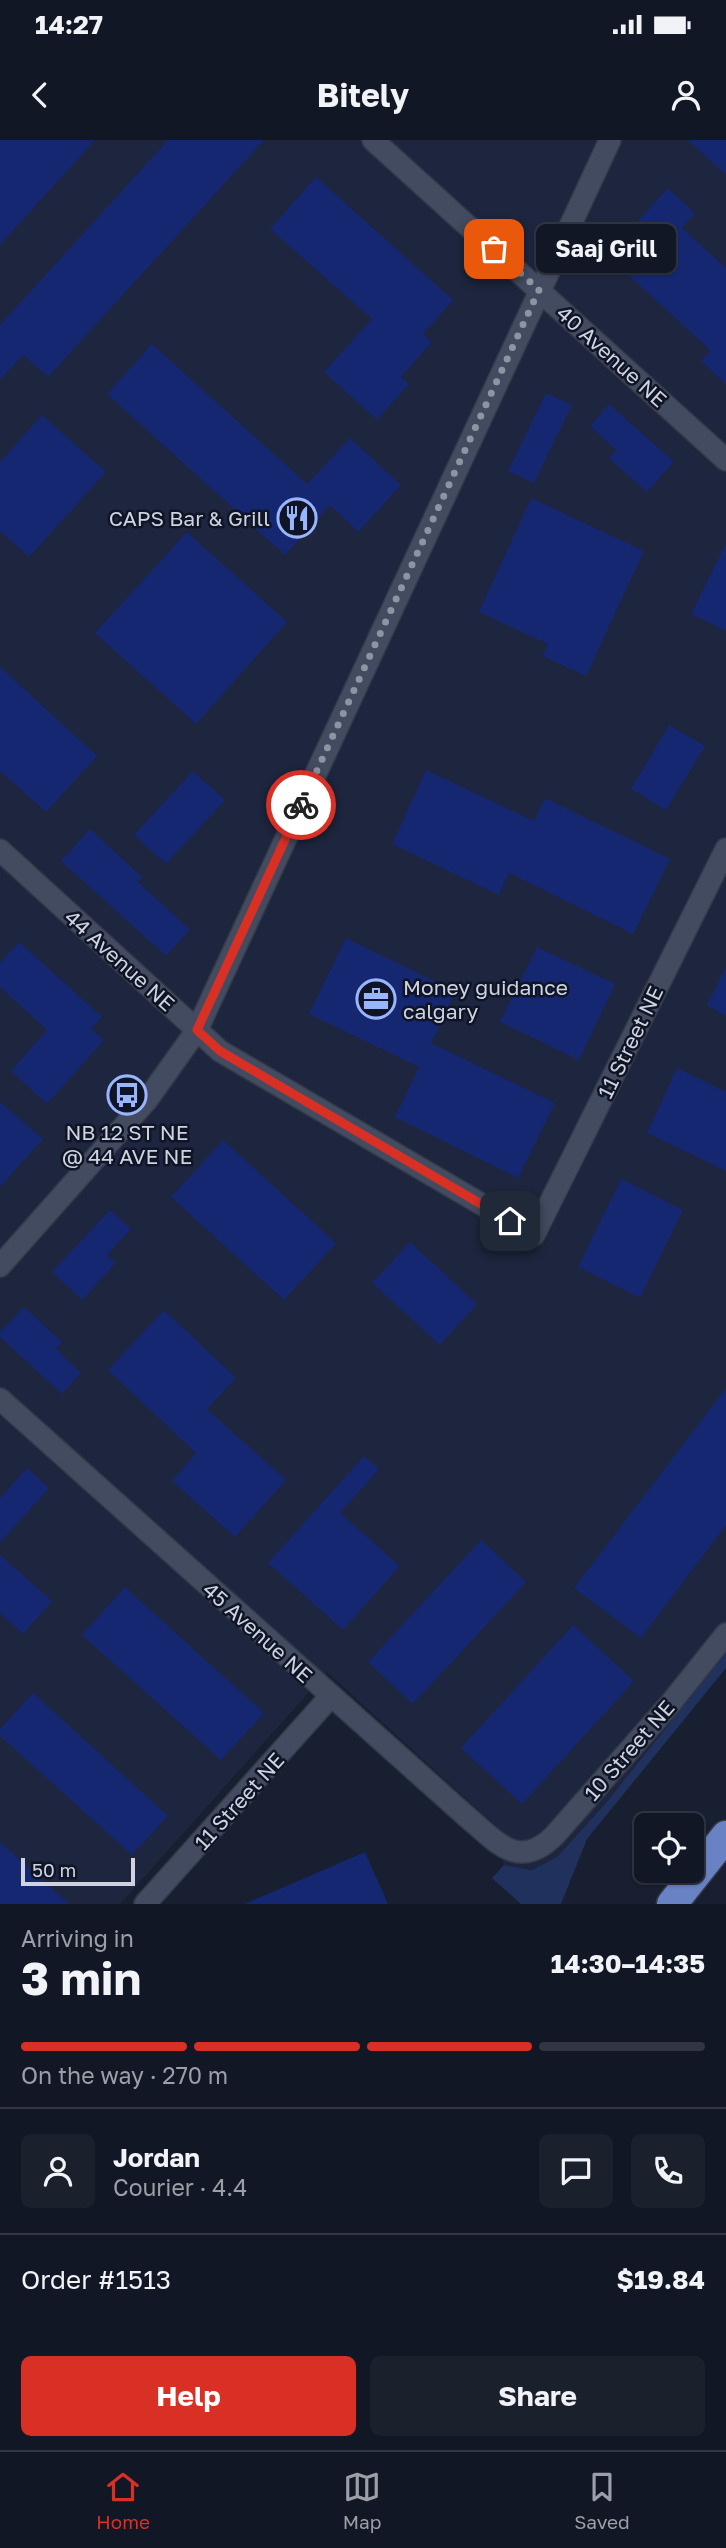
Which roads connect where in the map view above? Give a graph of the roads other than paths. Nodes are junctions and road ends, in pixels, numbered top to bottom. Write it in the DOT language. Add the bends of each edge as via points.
graph roads {
  1 [pos="373,140"];
  2 [pos="610,140"];
  3 [pos="539,290"];
  4 [pos="726,460"];
  5 [pos="726,849"];
  6 [pos="0,850"];
  7 [pos="197,1030"];
  8 [pos="534,1235"];
  9 [pos="0,1266"];
  10 [pos="0,1399"];
  11 [pos="726,1634"];
  12 [pos="330,1697"];
  13 [pos="726,1836"];
  14 [pos="523,1854"];
  15 [pos="145,1904"];
  16 [pos="672,1904"];
  1 -- 3 [label="street, 40 Avenue NE"];
  2 -- 3 [label="street"];
  3 -- 4 [label="street, 40 Avenue NE"];
  3 -- 7 [label="street"];
  5 -- 8 [label="street, 11 Street NE"];
  6 -- 7 [label="street, 44 Avenue NE"];
  7 -- 8 [label="street, 44 Avenue NE" via="220,1051"];
  7 -- 9 [label="street" via="147,1100"];
  10 -- 12 [label="street, 45 Avenue NE"];
  11 -- 14 [label="street, 10 Street NE" via="554,1836 539,1850"];
  12 -- 14 [label="street, 45 Avenue NE" via="501,1846"];
  12 -- 15 [label="street, 11 Street NE"];
  13 -- 16 [label="highway"];
}
